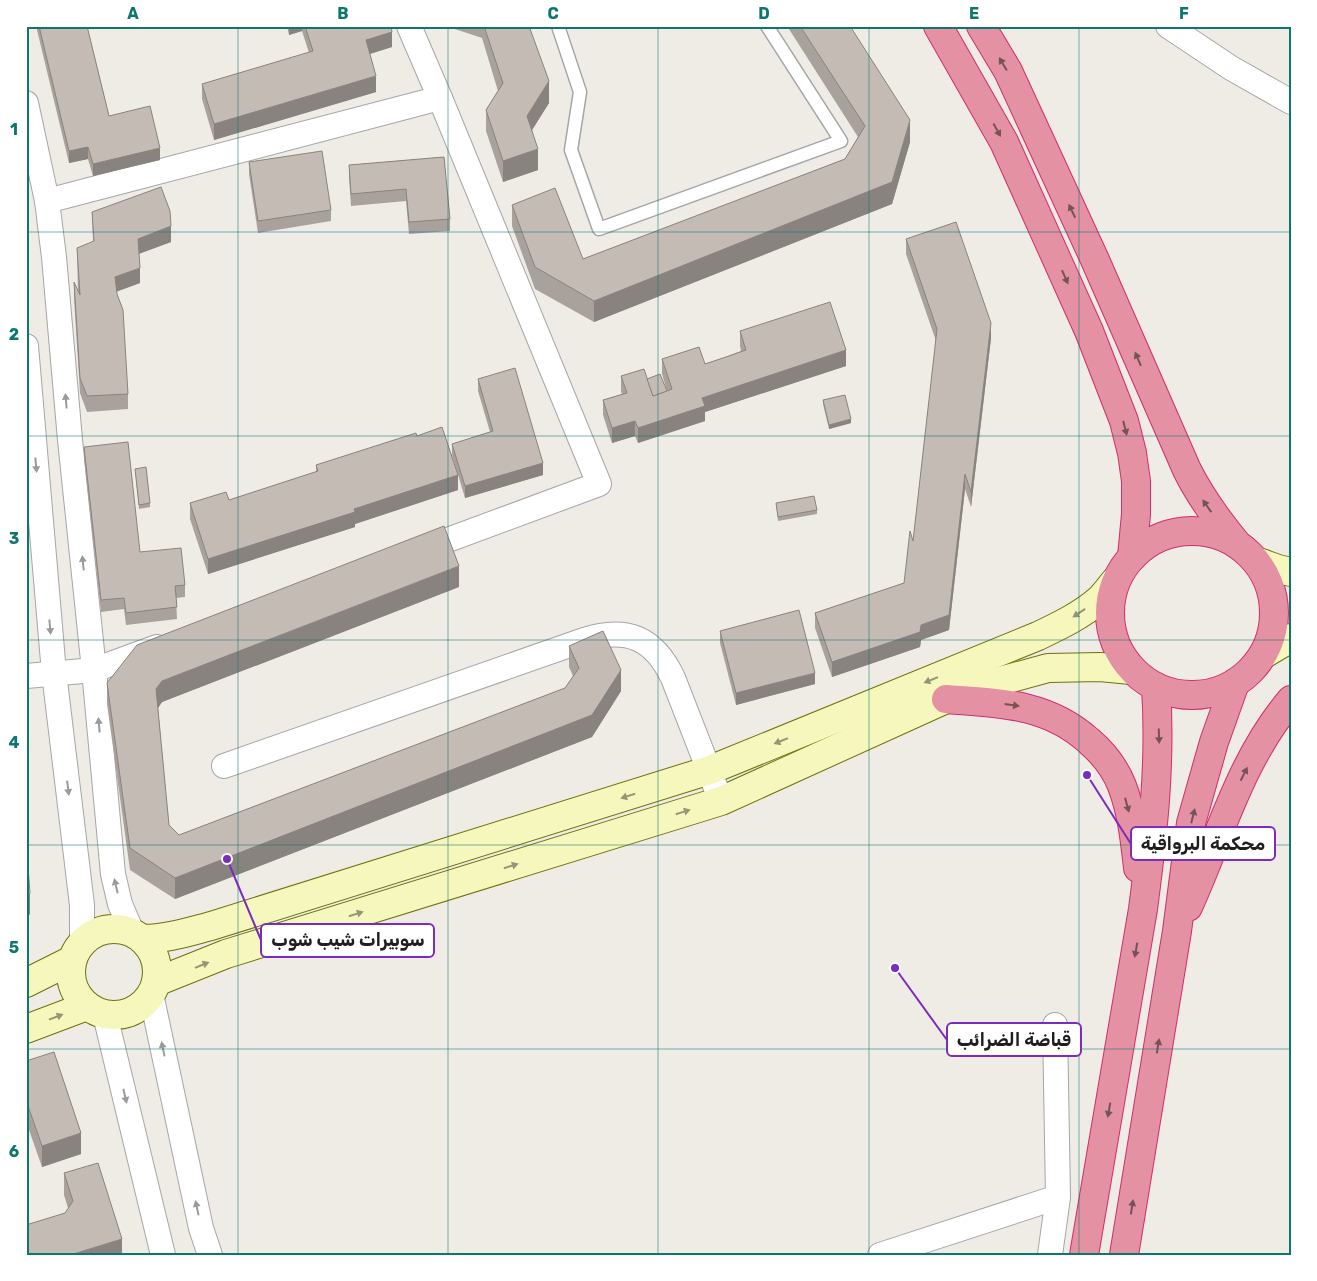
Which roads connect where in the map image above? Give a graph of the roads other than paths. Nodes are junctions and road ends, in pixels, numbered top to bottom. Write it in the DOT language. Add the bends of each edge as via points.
graph roads {
  1 [pos="409,26"];
  2 [pos="558,26"];
  3 [pos="767,26"];
  4 [pos="938,26"];
  5 [pos="981,26"];
  6 [pos="1168,26"];
  7 [pos="440,98"];
  8 [pos="1291,102"];
  9 [pos="26,103"];
  10 [pos="47,201"];
  11 [pos="26,346"];
  12 [pos="1247,553"];
  13 [pos="402,557"];
  14 [pos="1132,557"];
  15 [pos="1291,572"];
  16 [pos="1115,581"];
  17 [pos="1291,638"];
  18 [pos="178,639"];
  19 [pos="1264,654"];
  20 [pos="94,670"];
  21 [pos="1131,670"];
  22 [pos="54,673"];
  23 [pos="26,676"];
  24 [pos="1236,683"];
  25 [pos="1156,688"];
  26 [pos="946,699"];
  27 [pos="1291,700"];
  28 [pos="224,766"];
  29 [pos="710,770"];
  30 [pos="721,801"];
  31 [pos="1143,909"];
  32 [pos="1177,931"];
  33 [pos="137,935"];
  34 [pos="77,951"];
  35 [pos="26,983"];
  36 [pos="154,988"];
  37 [pos="96,1010"];
  38 [pos="1055,1025"];
  39 [pos="26,1029"];
  40 [pos="1058,1197"];
  41 [pos="163,1255"];
  42 [pos="210,1255"];
  43 [pos="880,1255"];
  44 [pos="1050,1255"];
  45 [pos="1084,1255"];
  46 [pos="1124,1255"];
  1 -- 7 [label="street"];
  2 -- 3 [label="lane" via="580,92 571,150 598,229 841,141"];
  4 -- 14 [label="highway, one-way" via="1004,142 1089,331 1124,421 1136,481"];
  12 -- 5 [label="highway, one-way" via="1217,520 1187,470 1008,71"];
  6 -- 8 [label="street" via="1231,68"];
  7 -- 10 [label="street"];
  7 -- 13 [label="street" via="599,484"];
  9 -- 10 [label="street"];
  20 -- 10 [label="street, one-way"];
  11 -- 22 [label="street, one-way"];
  12 -- 14 [label="highway" via="1211,533 1182,531 1154,540"];
  12 -- 15 [label="street"];
  12 -- 19 [label="highway" via="1269,582 1274,606 1273,631"];
  14 -- 16 [label="highway"];
  16 -- 21 [label="highway" via="1109,612 1114,643"];
  16 -- 29 [label="street, one-way" via="1100,599 1064,624"];
  17 -- 19 [label="street"];
  18 -- 20 [label="street"];
  19 -- 24 [label="highway"];
  20 -- 22 [label="street"];
  33 -- 20 [label="street, one-way" via="120,904 113,874"];
  21 -- 25 [label="highway"];
  21 -- 26 [label="street" via="1048,668"];
  22 -- 23 [label="street"];
  22 -- 34 [label="street, one-way" via="82,905"];
  24 -- 25 [label="highway" via="1196,696"];
  32 -- 24 [label="highway, one-way" via="1191,823 1214,742"];
  25 -- 31 [label="highway, one-way" via="1159,746 1154,823"];
  26 -- 30 [label="street"];
  26 -- 31 [label="highway, one-way" via="1026,708 1056,717 1104,755 1122,786 1134,833"];
  32 -- 27 [label="highway, one-way" via="1238,786 1260,743"];
  28 -- 29 [label="street" via="584,640 602,634 620,634 653,648 666,662"];
  29 -- 30 [label="street"];
  29 -- 33 [label="street, one-way" via="211,926 156,939"];
  36 -- 30 [label="street, one-way" via="226,954"];
  31 -- 45 [label="highway, one-way"];
  46 -- 32 [label="highway, one-way"];
  33 -- 34 [label="street" via="119,928 106,929 93,933"];
  33 -- 36 [label="street" via="156,958 158,970"];
  34 -- 35 [label="street"];
  34 -- 37 [label="street" via="70,973 72,985 78,997"];
  36 -- 37 [label="street" via="131,1012 119,1015"];
  42 -- 36 [label="street, one-way" via="201,1228"];
  39 -- 37 [label="street, one-way"];
  37 -- 41 [label="street, one-way"];
  38 -- 40 [label="street"];
  40 -- 43 [label="street"];
  40 -- 44 [label="street"];
}
